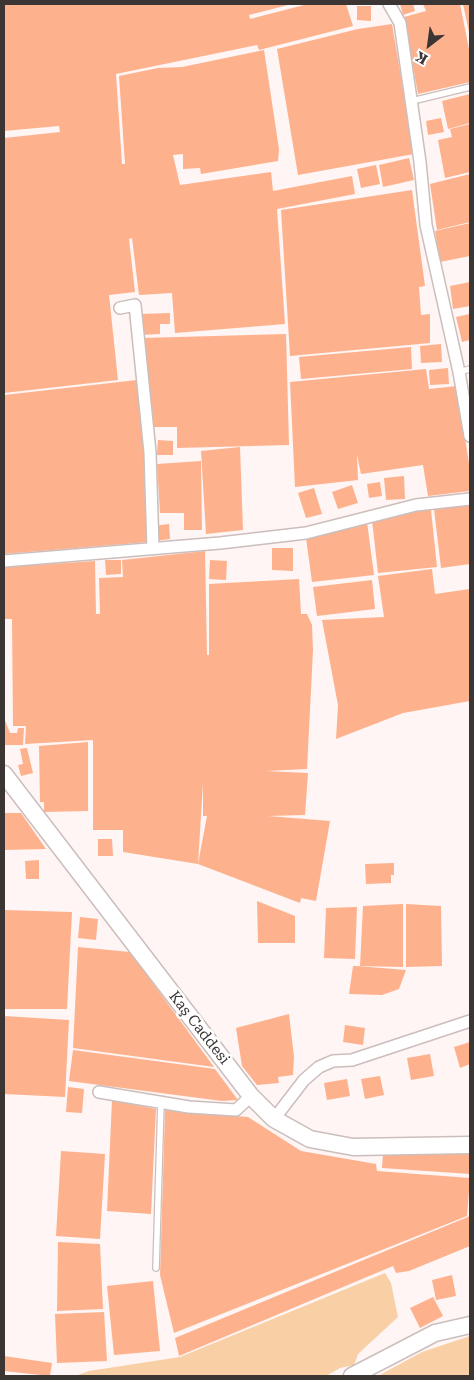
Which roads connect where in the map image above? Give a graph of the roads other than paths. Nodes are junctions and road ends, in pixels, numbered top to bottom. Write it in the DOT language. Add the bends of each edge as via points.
graph roads {
  1 [pos="389,4"];
  2 [pos="470,87"];
  3 [pos="412,101"];
  4 [pos="120,308"];
  5 [pos="465,370"];
  6 [pos="470,436"];
  7 [pos="470,500"];
  8 [pos="153,548"];
  9 [pos="4,561"];
  10 [pos="4,774"];
  11 [pos="470,1021"];
  12 [pos="99,1092"];
  13 [pos="251,1096"];
  14 [pos="161,1102"];
  15 [pos="274,1118"];
  16 [pos="470,1145"];
  17 [pos="156,1268"];
  18 [pos="470,1324"];
  19 [pos="352,1376"];
  1 -- 3 [label="street" via="400,23"];
  2 -- 3 [label="lane"];
  3 -- 5 [label="street" via="426,225"];
  4 -- 8 [label="street" via="135,305 150,452"];
  5 -- 6 [label="street"];
  7 -- 8 [label="street" via="416,505 306,533"];
  8 -- 9 [label="street"];
  10 -- 13 [label="street, Kaş Caddesi"];
  11 -- 15 [label="street" via="352,1060 333,1061 319,1067 304,1080"];
  12 -- 14 [label="street"];
  13 -- 14 [label="street" via="236,1110"];
  13 -- 15 [label="street, Kaş Caddesi"];
  14 -- 17 [label="lane"];
  15 -- 16 [label="street, Kaş Caddesi" via="310,1140 353,1147"];
  18 -- 19 [label="street" via="436,1333"];
}
